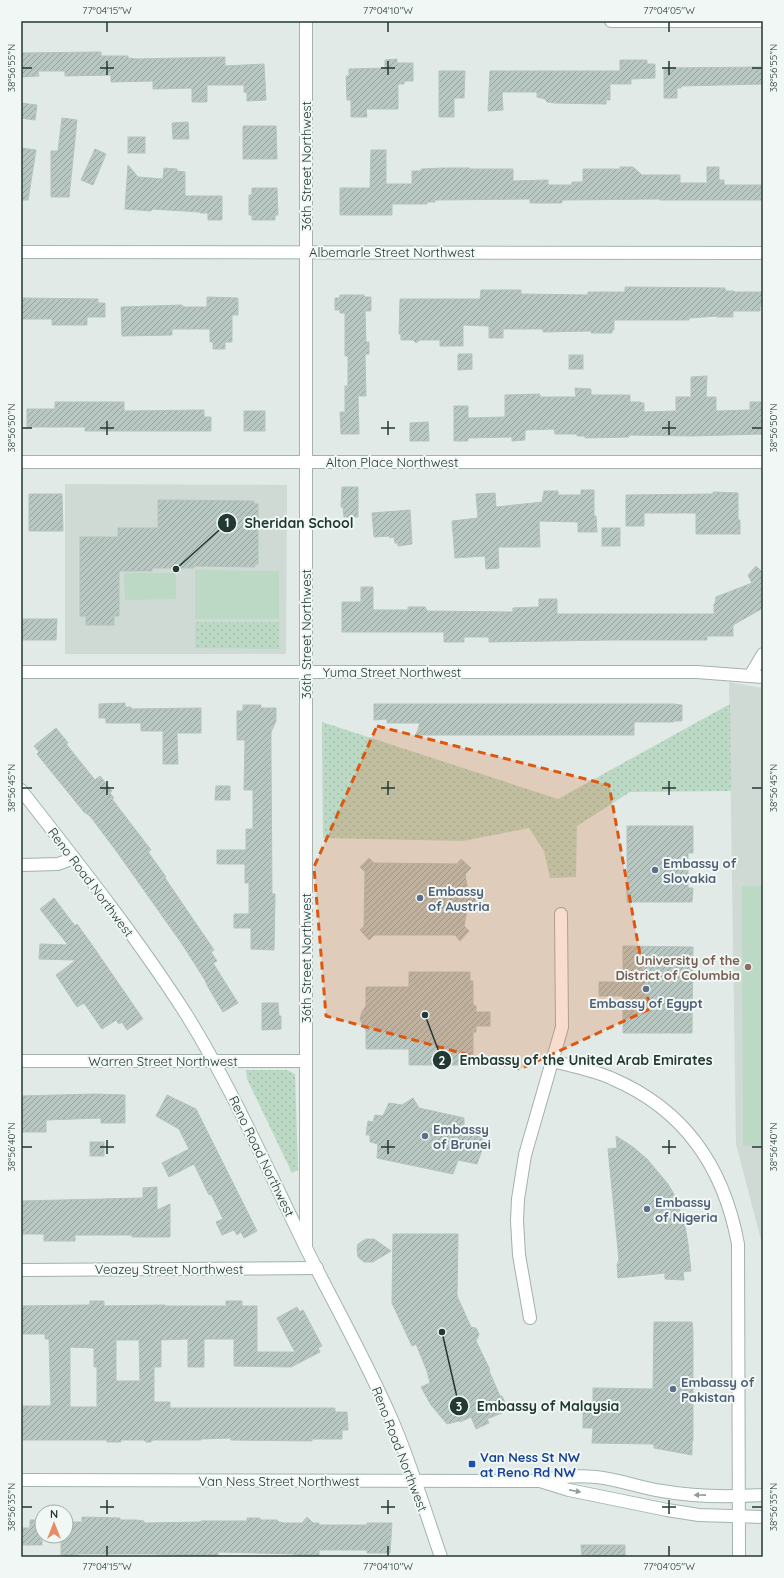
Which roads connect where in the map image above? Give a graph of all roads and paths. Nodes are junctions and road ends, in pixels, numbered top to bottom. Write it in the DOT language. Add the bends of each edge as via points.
graph roads {
  1 [pos="306,21"];
  2 [pos="611,21"];
  3 [pos="763,21"];
  4 [pos="21,252"];
  5 [pos="306,252"];
  6 [pos="763,253"];
  7 [pos="21,462"];
  8 [pos="306,462"];
  9 [pos="763,462"];
  10 [pos="763,654"];
  11 [pos="21,672"];
  12 [pos="306,672"];
  13 [pos="750,676"];
  14 [pos="763,677"];
  15 [pos="21,790"];
  16 [pos="74,858"];
  17 [pos="21,865"];
  18 [pos="561,914"];
  19 [pos="306,1060"];
  20 [pos="552,1060"];
  21 [pos="21,1061"];
  22 [pos="213,1061"];
  23 [pos="306,1247"];
  24 [pos="316,1268"];
  25 [pos="21,1270"];
  26 [pos="530,1318"];
  27 [pos="21,1480"];
  28 [pos="414,1481"];
  29 [pos="538,1481"];
  30 [pos="763,1495"];
  31 [pos="739,1496"];
  32 [pos="739,1517"];
  33 [pos="763,1517"];
  34 [pos="441,1557"];
  35 [pos="739,1557"];
  1 -- 5 [label="street, 36th Street Northwest"];
  2 -- 3 [label="street"];
  4 -- 5 [label="street, Albemarle Street Northwest"];
  5 -- 6 [label="street, Albemarle Street Northwest"];
  5 -- 8 [label="street, 36th Street Northwest"];
  7 -- 8 [label="street, Alton Place Northwest"];
  8 -- 9 [label="street, Alton Place Northwest"];
  8 -- 12 [label="street, 36th Street Northwest"];
  10 -- 13 [label="street"];
  11 -- 12 [label="street, Yuma Street Northwest"];
  12 -- 13 [label="street, Yuma Street Northwest" via="697,672"];
  12 -- 19 [label="street, 36th Street Northwest"];
  13 -- 14 [label="street, Yuma Street Northwest"];
  15 -- 16 [label="street, Reno Road Northwest"];
  16 -- 17 [label="street" via="58,864"];
  16 -- 22 [label="street, Reno Road Northwest" via="133,936 187,1016"];
  18 -- 20 [label="street" via="562,1027"];
  19 -- 22 [label="street, Warren Street Northwest"];
  19 -- 23 [label="street, 36th Street Northwest"];
  20 -- 26 [label="street" via="525,1155 518,1199 519,1255"];
  20 -- 31 [label="street" via="618,1081 666,1110 700,1147 725,1195 738,1244"];
  21 -- 22 [label="street, Warren Street Northwest"];
  22 -- 23 [label="street, Reno Road Northwest" via="261,1152"];
  23 -- 24 [label="street, Reno Road Northwest"];
  24 -- 25 [label="street, Veazey Street Northwest"];
  24 -- 28 [label="street, Reno Road Northwest" via="380,1393"];
  27 -- 28 [label="street, Van Ness Street Northwest"];
  28 -- 29 [label="street, Van Ness Street Northwest"];
  28 -- 34 [label="street, Reno Road Northwest"];
  31 -- 29 [label="street, Van Ness Street Northwest, one-way" via="662,1491 597,1477 557,1477"];
  29 -- 32 [label="street, Van Ness Street Northwest, one-way" via="654,1508 699,1515"];
  30 -- 31 [label="street, Van Ness Street Northwest"];
  31 -- 32 [label="street"];
  32 -- 33 [label="street, Van Ness Street Northwest"];
  32 -- 35 [label="street"];
}
